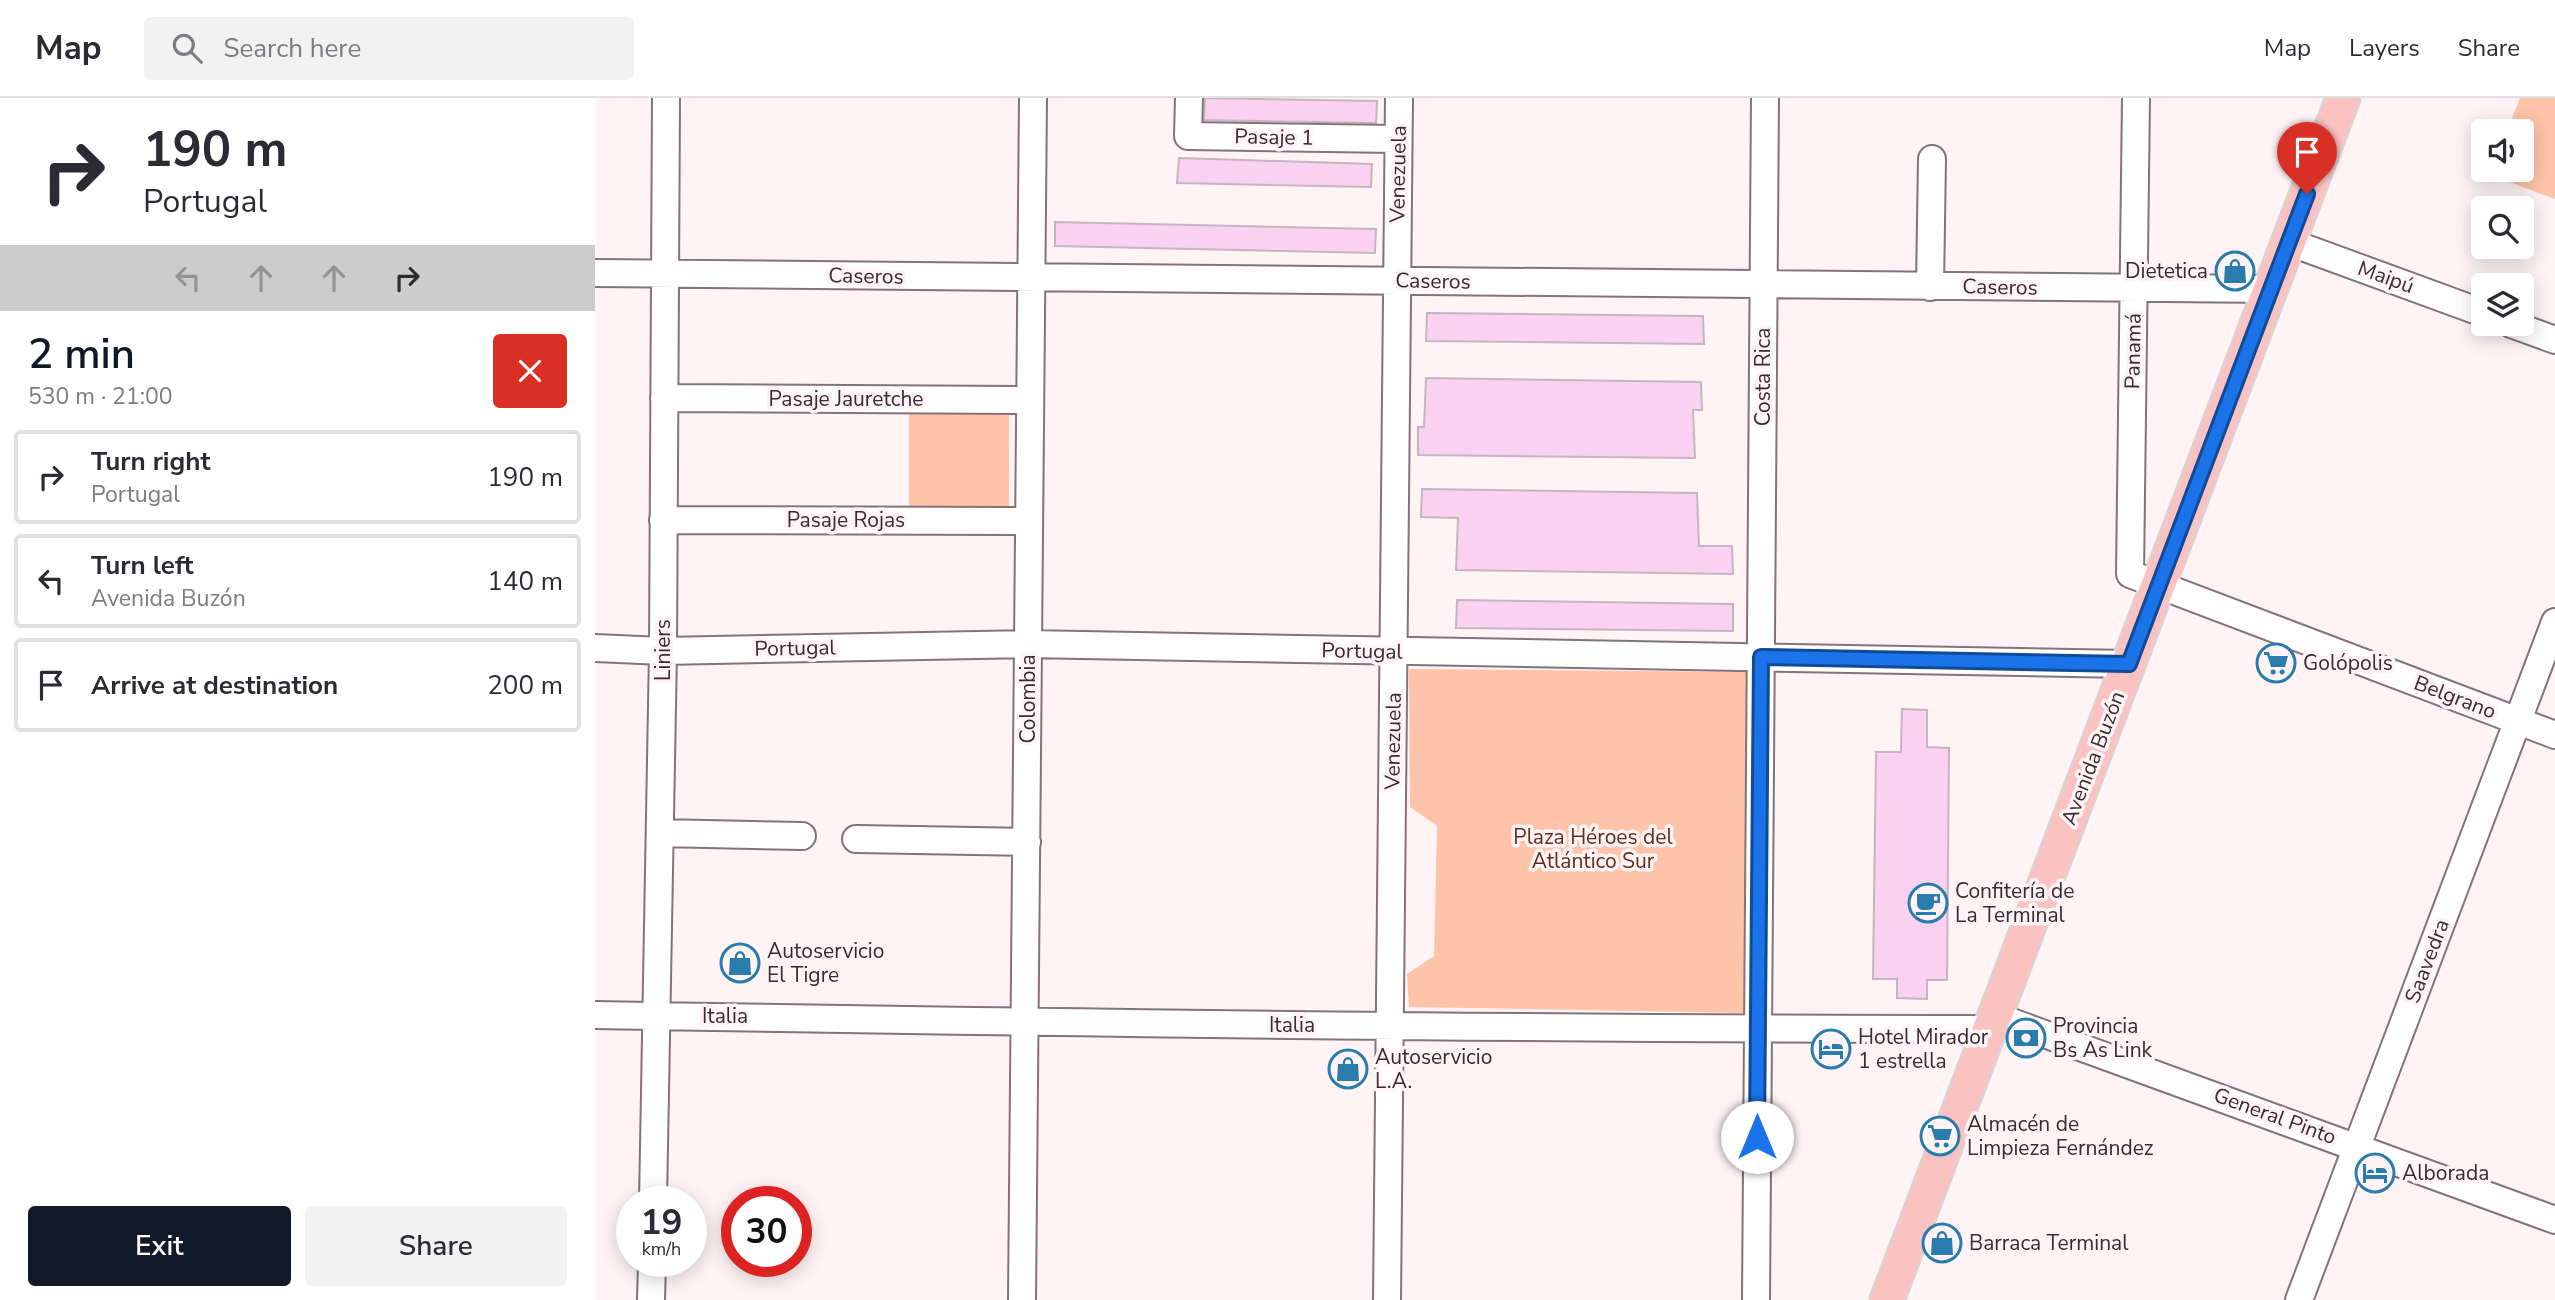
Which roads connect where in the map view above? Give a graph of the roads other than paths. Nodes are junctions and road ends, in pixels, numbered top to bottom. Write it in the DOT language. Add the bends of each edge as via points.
graph roads {
  1 [pos="666,98"];
  2 [pos="1033,98"];
  3 [pos="1189,98"];
  4 [pos="1399,98"];
  5 [pos="1765,98"];
  6 [pos="2136,98"];
  7 [pos="2343,98"];
  8 [pos="1398,139"];
  9 [pos="1932,159"];
  10 [pos="2289,242"];
  11 [pos="595,273"];
  12 [pos="665,274"];
  13 [pos="1031,277"];
  14 [pos="1397,281"];
  15 [pos="1764,285"];
  16 [pos="1930,287"];
  17 [pos="2134,289"];
  18 [pos="2271,289"];
  19 [pos="2471,309"];
  20 [pos="2534,332"];
  21 [pos="2555,340"];
  22 [pos="664,398"];
  23 [pos="1029,400"];
  24 [pos="663,520"];
  25 [pos="1029,521"];
  26 [pos="2159,584"];
  27 [pos="2555,622"];
  28 [pos="1028,645"];
  29 [pos="595,648"];
  30 [pos="663,651"];
  31 [pos="1393,652"];
  32 [pos="1761,657"];
  33 [pos="2129,664"];
  34 [pos="2518,721"];
  35 [pos="2555,735"];
  36 [pos="660,833"];
  37 [pos="802,836"];
  38 [pos="856,839"];
  39 [pos="1027,842"];
  40 [pos="595,1015"];
  41 [pos="657,1016"];
  42 [pos="1992,1022"];
  43 [pos="1025,1023"];
  44 [pos="1390,1026"];
  45 [pos="1758,1029"];
  46 [pos="2357,1146"];
  47 [pos="653,1186"];
  48 [pos="2555,1220"];
  49 [pos="652,1277"];
  50 [pos="651,1300"];
  51 [pos="1023,1300"];
  52 [pos="1387,1300"];
  53 [pos="1756,1300"];
  54 [pos="1887,1300"];
  55 [pos="2299,1300"];
  1 -- 12 [label="street, Liniers"];
  2 -- 13 [label="street, Colombia"];
  3 -- 8 [label="street, Pasaje 1" via="1188,136"];
  4 -- 8 [label="street, Venezuela"];
  5 -- 15 [label="street, Costa Rica"];
  6 -- 17 [label="street, Panamá"];
  7 -- 10 [label="main road, Avenida Buzón"];
  8 -- 14 [label="street, Venezuela"];
  9 -- 16 [label="street"];
  10 -- 18 [label="main road, Avenida Buzón"];
  10 -- 19 [label="street, Maipú"];
  11 -- 12 [label="street, Caseros"];
  12 -- 13 [label="street, Caseros"];
  12 -- 22 [label="street, Liniers"];
  13 -- 14 [label="street, Caseros"];
  13 -- 23 [label="street, Colombia"];
  14 -- 15 [label="street, Caseros"];
  14 -- 31 [label="street, Venezuela"];
  15 -- 16 [label="street, Caseros"];
  15 -- 32 [label="street, Costa Rica"];
  16 -- 17 [label="street, Caseros"];
  17 -- 18 [label="street, Caseros"];
  17 -- 26 [label="street, Panamá" via="2130,574"];
  18 -- 26 [label="main road, Avenida Buzón"];
  20 -- 21 [label="street"];
  22 -- 23 [label="street, Pasaje Jauretche"];
  22 -- 24 [label="street, Liniers"];
  23 -- 25 [label="street, Colombia"];
  24 -- 25 [label="street, Pasaje Rojas"];
  24 -- 30 [label="street, Liniers"];
  25 -- 28 [label="street, Colombia"];
  26 -- 33 [label="main road, Avenida Buzón"];
  26 -- 34 [label="street, Belgrano"];
  27 -- 34 [label="street, Saavedra"];
  28 -- 30 [label="street, Portugal"];
  28 -- 31 [label="street, Portugal"];
  28 -- 39 [label="street, Colombia"];
  29 -- 30 [label="street, Portugal"];
  30 -- 36 [label="street, Liniers"];
  31 -- 32 [label="street, Portugal"];
  31 -- 44 [label="street, Venezuela"];
  32 -- 33 [label="street, Portugal"];
  32 -- 45 [label="street, Costa Rica"];
  33 -- 42 [label="main road, Avenida Buzón"];
  34 -- 35 [label="street, Belgrano"];
  34 -- 46 [label="street, Saavedra"];
  36 -- 37 [label="street"];
  36 -- 41 [label="street, Liniers"];
  38 -- 39 [label="street"];
  39 -- 43 [label="street, Colombia"];
  40 -- 41 [label="street, Italia"];
  41 -- 43 [label="street, Italia"];
  41 -- 47 [label="street, Liniers"];
  42 -- 45 [label="street, Italia"];
  42 -- 46 [label="street, General Pinto"];
  42 -- 54 [label="main road, Avenida Buzón"];
  43 -- 44 [label="street, Italia"];
  43 -- 51 [label="street, Colombia"];
  44 -- 45 [label="street, Italia"];
  44 -- 52 [label="street, Venezuela"];
  45 -- 53 [label="street, Costa Rica"];
  46 -- 48 [label="street, General Pinto"];
  46 -- 55 [label="street, Saavedra"];
  49 -- 50 [label="street"];
}
